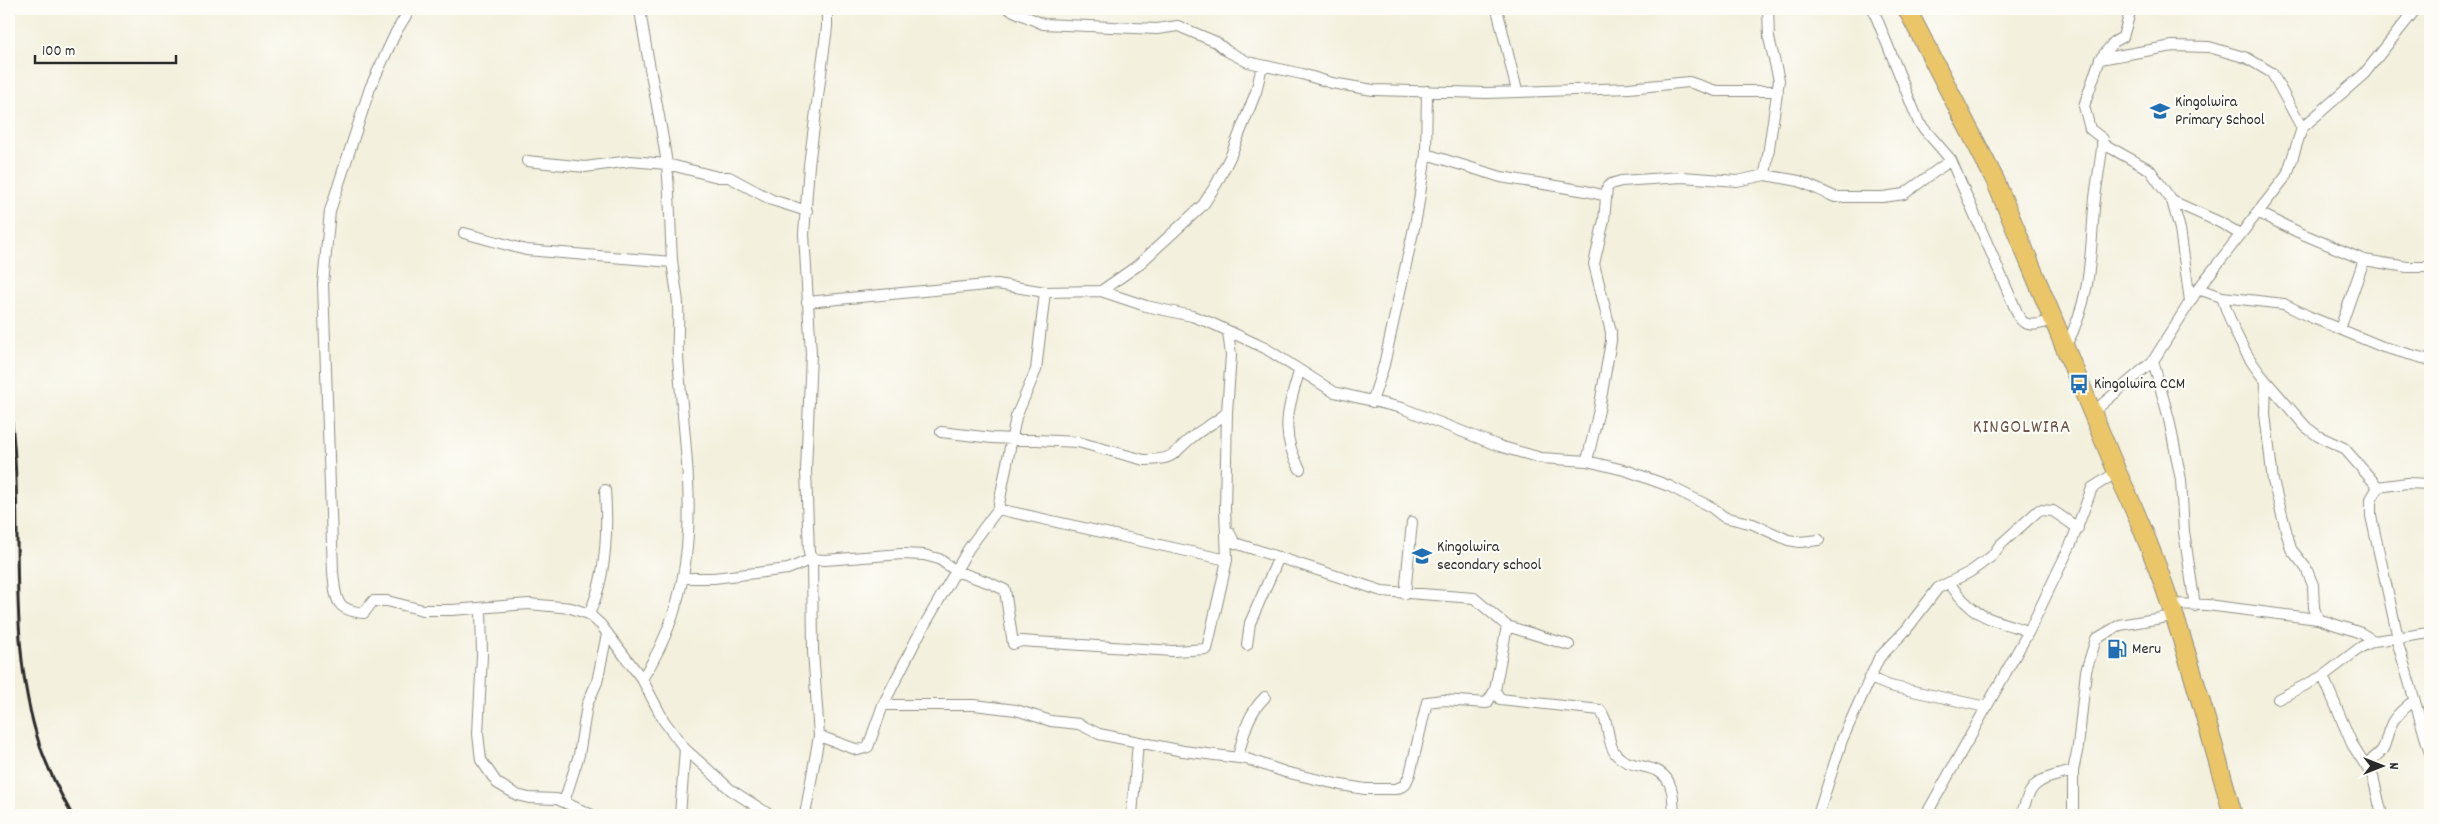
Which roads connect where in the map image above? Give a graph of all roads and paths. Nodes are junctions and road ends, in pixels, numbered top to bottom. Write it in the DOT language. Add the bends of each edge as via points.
graph roads {
  1 [pos="410,9"];
  2 [pos="640,9"];
  3 [pos="826,9"];
  4 [pos="1009,9"];
  5 [pos="1497,9"];
  6 [pos="1768,9"];
  7 [pos="1873,9"];
  8 [pos="1907,9"];
  9 [pos="2131,9"];
  10 [pos="2416,9"];
  11 [pos="2100,59"];
  12 [pos="1262,66"];
  13 [pos="1427,91"];
  14 [pos="1517,91"];
  15 [pos="1778,91"];
  16 [pos="2302,128"];
  17 [pos="2102,143"];
  18 [pos="1426,154"];
  19 [pos="1951,160"];
  20 [pos="526,161"];
  21 [pos="666,164"];
  22 [pos="1765,175"];
  23 [pos="1606,196"];
  24 [pos="2172,201"];
  25 [pos="806,211"];
  26 [pos="2257,212"];
  27 [pos="464,233"];
  28 [pos="2240,234"];
  29 [pos="2364,260"];
  30 [pos="672,262"];
  31 [pos="2430,267"];
  32 [pos="2198,289"];
  33 [pos="1101,291"];
  34 [pos="1045,292"];
  35 [pos="2222,297"];
  36 [pos="2190,301"];
  37 [pos="808,302"];
  38 [pos="2054,320"];
  39 [pos="2340,329"];
  40 [pos="1228,332"];
  41 [pos="2066,346"];
  42 [pos="2430,360"];
  43 [pos="2153,361"];
  44 [pos="1299,372"];
  45 [pos="2266,381"];
  46 [pos="1372,402"];
  47 [pos="1227,412"];
  48 [pos="2093,412"];
  49 [pos="941,432"];
  50 [pos="1012,439"];
  51 [pos="1587,461"];
  52 [pos="1300,469"];
  53 [pos="2117,472"];
  54 [pos="2430,484"];
  55 [pos="2378,487"];
  56 [pos="605,490"];
  57 [pos="998,509"];
  58 [pos="1412,522"];
  59 [pos="2078,528"];
  60 [pos="1227,529"];
  61 [pos="1818,540"];
  62 [pos="1279,557"];
  63 [pos="812,559"];
  64 [pos="1227,560"];
  65 [pos="956,571"];
  66 [pos="684,578"];
  67 [pos="1950,584"];
  68 [pos="1405,594"];
  69 [pos="2195,606"];
  70 [pos="481,608"];
  71 [pos="2171,610"];
  72 [pos="589,614"];
  73 [pos="2318,619"];
  74 [pos="1507,626"];
  75 [pos="2029,631"];
  76 [pos="2430,633"];
  77 [pos="608,634"];
  78 [pos="2397,637"];
  79 [pos="2374,641"];
  80 [pos="1246,644"];
  81 [pos="1569,645"];
  82 [pos="2323,676"];
  83 [pos="1870,678"];
  84 [pos="642,679"];
  85 [pos="1495,690"];
  86 [pos="1265,697"];
  87 [pos="2278,699"];
  88 [pos="2414,700"];
  89 [pos="883,705"];
  90 [pos="1986,707"];
  91 [pos="820,736"];
  92 [pos="1138,742"];
  93 [pos="685,749"];
  94 [pos="2430,753"];
  95 [pos="1238,758"];
  96 [pos="2365,764"];
  97 [pos="2073,771"];
  98 [pos="564,802"];
  99 [pos="592,815"];
  100 [pos="680,815"];
  101 [pos="770,815"];
  102 [pos="805,815"];
  103 [pos="1132,815"];
  104 [pos="1674,815"];
  105 [pos="1818,815"];
  106 [pos="1926,815"];
  107 [pos="2022,815"];
  108 [pos="2072,815"];
  109 [pos="2233,815"];
  110 [pos="2382,815"];
  1 -- 70 [label="street" via="370,88 330,211 323,284 334,584 338,603 347,611 364,613 373,601 387,600 423,610"];
  2 -- 21 [label="street"];
  3 -- 25 [label="street" via="827,27"];
  4 -- 12 [label="street" via="1043,24 1157,29 1178,26"];
  5 -- 14 [label="street"];
  6 -- 15 [label="street" via="1769,38 1779,71"];
  7 -- 19 [label="street" via="1919,123"];
  8 -- 38 [label="highway" via="1995,180"];
  9 -- 11 [label="street" via="2123,37 2114,42"];
  10 -- 16 [label="street" via="2364,74"];
  11 -- 16 [label="street" via="2173,46 2209,48 2247,58 2272,73"];
  11 -- 17 [label="street" via="2084,106 2090,129 2103,139"];
  12 -- 13 [label="street" via="1358,88"];
  12 -- 33 [label="street" via="1256,92 1231,155 1203,205 1137,266"];
  13 -- 14 [label="street"];
  13 -- 18 [label="street"];
  14 -- 15 [label="street" via="1629,88 1689,82 1716,92"];
  15 -- 22 [label="street"];
  16 -- 26 [label="street" via="2287,175"];
  17 -- 24 [label="street" via="2150,170"];
  17 -- 41 [label="street" via="2087,288 2078,322"];
  18 -- 23 [label="street" via="1501,177"];
  18 -- 46 [label="street" via="1384,365"];
  19 -- 22 [label="street" via="1904,194 1883,197 1835,197 1799,182"];
  19 -- 38 [label="street" via="2021,321 2031,325"];
  20 -- 21 [label="street" via="585,167 630,161"];
  21 -- 25 [label="street" via="729,177 772,200"];
  21 -- 30 [label="street"];
  22 -- 23 [label="street" via="1737,180 1682,177 1621,181 1611,184"];
  23 -- 51 [label="street" via="1594,264 1611,341"];
  24 -- 28 [label="street"];
  24 -- 36 [label="street" via="2180,229"];
  25 -- 37 [label="street" via="804,234"];
  26 -- 28 [label="street"];
  26 -- 29 [label="street"];
  27 -- 30 [label="street" via="526,250"];
  28 -- 32 [label="street"];
  29 -- 31 [label="street"];
  29 -- 39 [label="street"];
  30 -- 66 [label="street" via="678,305 678,356 691,524"];
  32 -- 35 [label="street"];
  32 -- 36 [label="street"];
  33 -- 34 [label="street"];
  33 -- 40 [label="street" via="1146,306 1192,316"];
  34 -- 37 [label="street" via="997,284"];
  34 -- 50 [label="street" via="1036,370 1016,418"];
  35 -- 39 [label="street" via="2284,304"];
  35 -- 45 [label="street" via="2236,331"];
  36 -- 43 [label="street"];
  37 -- 63 [label="street" via="811,354 806,470 809,553"];
  38 -- 41 [label="highway"];
  39 -- 42 [label="street" via="2383,347"];
  40 -- 44 [label="street" via="1269,350"];
  40 -- 47 [label="street" via="1231,354"];
  41 -- 48 [label="highway"];
  43 -- 48 [label="street"];
  43 -- 69 [label="street" via="2169,419 2180,480"];
  44 -- 46 [label="street" via="1334,392"];
  44 -- 52 [label="street" via="1287,429 1290,452"];
  45 -- 55 [label="street" via="2306,427 2344,448"];
  45 -- 73 [label="street" via="2265,414 2273,481 2291,549 2306,568 2313,585"];
  46 -- 51 [label="street" via="1402,408 1499,446 1541,458"];
  47 -- 50 [label="street" via="1195,435 1174,456 1151,460 1078,442"];
  47 -- 60 [label="street"];
  48 -- 53 [label="highway"];
  49 -- 50 [label="street"];
  50 -- 57 [label="street"];
  51 -- 61 [label="street" via="1669,486 1724,517 1753,524 1788,540"];
  53 -- 59 [label="street" via="2092,488"];
  53 -- 71 [label="highway"];
  54 -- 55 [label="street"];
  55 -- 78 [label="street" via="2371,499 2371,516"];
  56 -- 72 [label="street" via="604,554"];
  57 -- 64 [label="street"];
  57 -- 65 [label="street"];
  58 -- 68 [label="street"];
  59 -- 67 [label="street" via="2053,510 2039,510 1992,556"];
  59 -- 75 [label="street"];
  60 -- 62 [label="street" via="1235,543"];
  60 -- 64 [label="street"];
  62 -- 68 [label="street" via="1382,591"];
  62 -- 80 [label="street" via="1250,623"];
  63 -- 65 [label="street" via="924,555 939,559"];
  63 -- 66 [label="street" via="788,569 714,578"];
  63 -- 91 [label="street" via="814,661"];
  64 -- 65 [label="street" via="1208,647 1196,651 1021,641 1013,644 1005,590"];
  65 -- 89 [label="street"];
  66 -- 84 [label="street" via="659,653"];
  67 -- 75 [label="street" via="1970,608 1984,618"];
  67 -- 83 [label="street" via="1938,588 1931,595 1906,630 1880,658"];
  68 -- 74 [label="street" via="1474,598"];
  69 -- 71 [label="street"];
  69 -- 73 [label="street"];
  70 -- 72 [label="street" via="529,604 571,608"];
  70 -- 98 [label="street" via="478,734 481,760 497,783 518,795"];
  71 -- 97 [label="street" via="2120,625 2096,639 2086,671"];
  71 -- 109 [label="highway"];
  72 -- 77 [label="street"];
  73 -- 79 [label="street"];
  74 -- 81 [label="street"];
  74 -- 85 [label="street"];
  75 -- 90 [label="street"];
  76 -- 78 [label="street"];
  77 -- 84 [label="street"];
  77 -- 98 [label="street" via="597,682 587,706 579,755"];
  78 -- 79 [label="street"];
  78 -- 88 [label="street"];
  79 -- 82 [label="street"];
  82 -- 87 [label="street"];
  82 -- 96 [label="street" via="2352,744"];
  83 -- 90 [label="street" via="1890,686"];
  83 -- 105 [label="street" via="1842,740"];
  84 -- 93 [label="street" via="664,721"];
  85 -- 95 [label="street" via="1488,703 1427,702 1410,774 1405,785 1396,789 1341,785"];
  85 -- 104 [label="street" via="1500,699 1600,710 1616,755 1631,764 1658,770 1668,781"];
  86 -- 95 [label="street" via="1254,708 1248,721"];
  88 -- 94 [label="street"];
  88 -- 96 [label="street" via="2392,723 2386,746"];
  89 -- 91 [label="street" via="868,748 858,750"];
  89 -- 92 [label="street" via="974,705 1016,710"];
  90 -- 106 [label="street"];
  91 -- 102 [label="street"];
  92 -- 95 [label="street"];
  92 -- 103 [label="street"];
  93 -- 100 [label="street"];
  93 -- 101 [label="street" via="731,790"];
  96 -- 110 [label="street" via="2373,777"];
  97 -- 107 [label="street" via="2030,788"];
  97 -- 108 [label="street"];
  98 -- 99 [label="street"];
}
